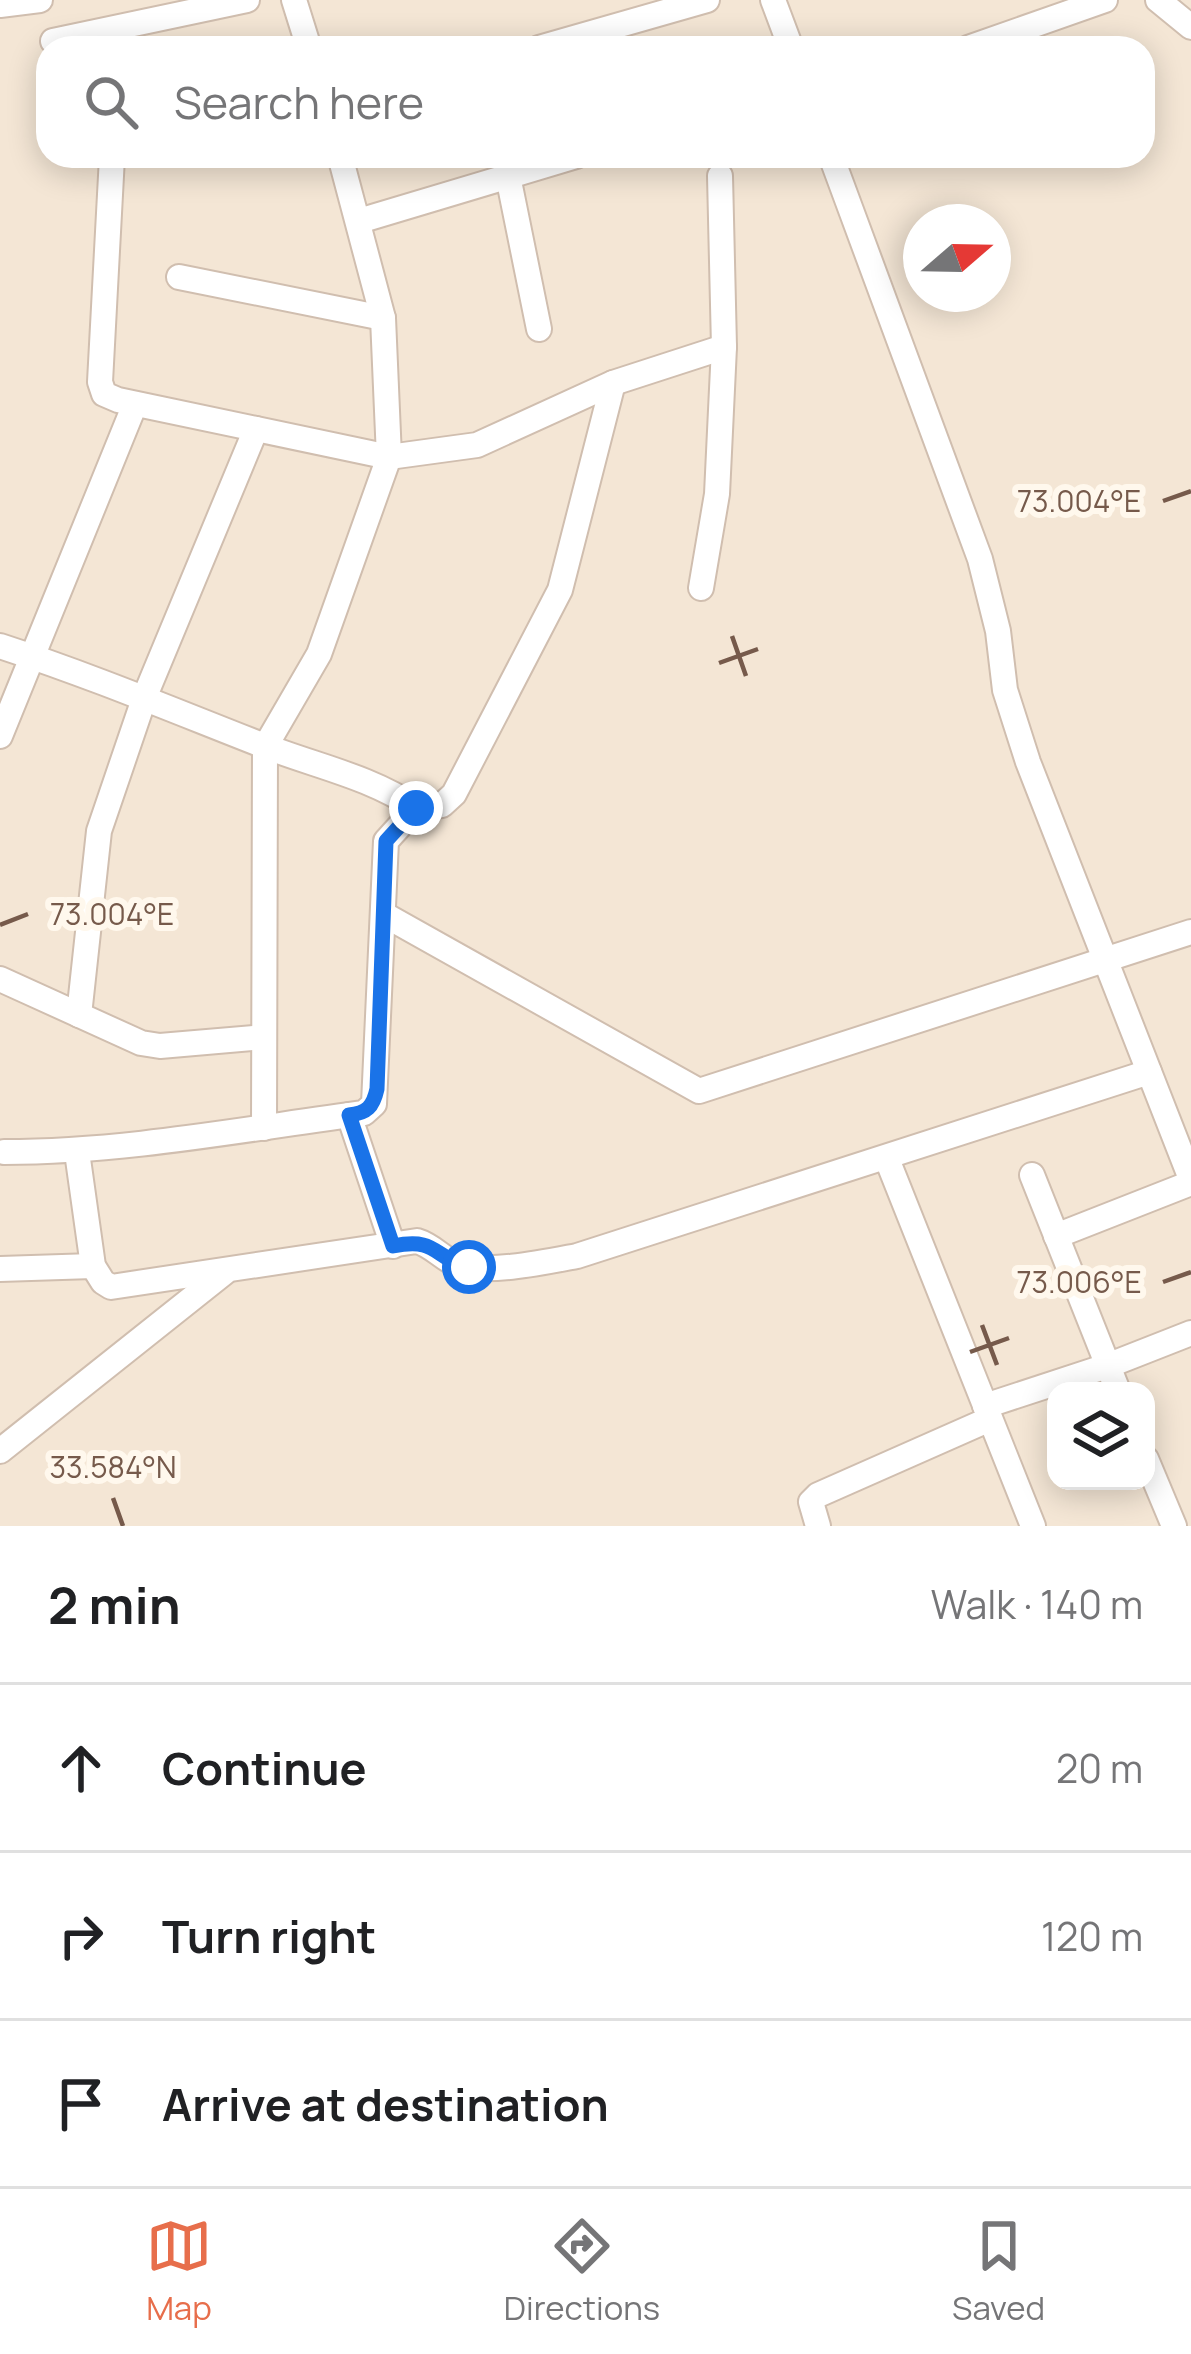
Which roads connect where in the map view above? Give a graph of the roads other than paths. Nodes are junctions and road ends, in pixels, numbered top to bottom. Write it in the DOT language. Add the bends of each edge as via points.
graph roads {
  1 [pos="40,0"];
  2 [pos="247,0"];
  3 [pos="294,0"];
  4 [pos="707,0"];
  5 [pos="773,0"];
  6 [pos="1105,0"];
  7 [pos="1158,0"];
  8 [pos="0,5"];
  9 [pos="1191,27"];
  10 [pos="77,36"];
  11 [pos="304,36"];
  12 [pos="580,36"];
  13 [pos="786,36"];
  14 [pos="1002,36"];
  15 [pos="111,168"];
  16 [pos="344,168"];
  17 [pos="535,168"];
  18 [pos="835,168"];
  19 [pos="508,176"];
  20 [pos="720,176"];
  21 [pos="359,220"];
  22 [pos="179,277"];
  23 [pos="383,318"];
  24 [pos="539,329"];
  25 [pos="724,347"];
  26 [pos="613,383"];
  27 [pos="135,404"];
  28 [pos="256,429"];
  29 [pos="389,457"];
  30 [pos="701,588"];
  31 [pos="0,646"];
  32 [pos="32,656"];
  33 [pos="145,696"];
  34 [pos="0,736"];
  35 [pos="265,747"];
  36 [pos="416,808"];
  37 [pos="383,914"];
  38 [pos="1191,932"];
  39 [pos="1104,961"];
  40 [pos="0,979"];
  41 [pos="79,1015"];
  42 [pos="264,1037"];
  43 [pos="1149,1072"];
  44 [pos="349,1115"];
  45 [pos="264,1128"];
  46 [pos="4,1152"];
  47 [pos="77,1152"];
  48 [pos="887,1159"];
  49 [pos="1032,1175"];
  50 [pos="1191,1181"];
  51 [pos="1056,1236"];
  52 [pos="393,1246"];
  53 [pos="94,1266"];
  54 [pos="0,1269"];
  55 [pos="227,1270"];
  56 [pos="1191,1333"];
  57 [pos="1107,1366"];
  58 [pos="1114,1382"];
  59 [pos="987,1412"];
  60 [pos="0,1451"];
  61 [pos="1155,1481"];
  62 [pos="818,1526"];
  63 [pos="1033,1526"];
  64 [pos="1174,1526"];
  1 -- 8 [label="street"];
  2 -- 10 [label="street"];
  3 -- 11 [label="street"];
  4 -- 12 [label="street"];
  5 -- 13 [label="street"];
  6 -- 14 [label="street"];
  7 -- 9 [label="street"];
  15 -- 27 [label="street" via="100,382 104,394"];
  16 -- 21 [label="street"];
  17 -- 19 [label="street"];
  18 -- 39 [label="street" via="980,559 1005,690"];
  19 -- 21 [label="street"];
  19 -- 24 [label="street"];
  20 -- 25 [label="street"];
  21 -- 23 [label="street"];
  22 -- 23 [label="street"];
  23 -- 29 [label="street"];
  25 -- 26 [label="street"];
  25 -- 30 [label="street" via="717,494"];
  26 -- 29 [label="street" via="477,446"];
  26 -- 36 [label="street" via="560,590 454,794 442,805"];
  27 -- 28 [label="street"];
  27 -- 32 [label="street"];
  28 -- 29 [label="street"];
  28 -- 33 [label="street"];
  29 -- 35 [label="street" via="319,654"];
  31 -- 32 [label="street"];
  32 -- 33 [label="street"];
  32 -- 34 [label="street"];
  33 -- 35 [label="street"];
  33 -- 41 [label="street" via="99,831"];
  35 -- 36 [label="street" via="383,786"];
  35 -- 42 [label="street"];
  36 -- 37 [label="street" via="386,841"];
  37 -- 39 [label="street" via="699,1091"];
  37 -- 44 [label="street" via="377,1089 374,1104"];
  38 -- 39 [label="street"];
  39 -- 43 [label="street"];
  40 -- 41 [label="street"];
  41 -- 42 [label="street" via="160,1046"];
  42 -- 45 [label="street"];
  43 -- 48 [label="street"];
  43 -- 50 [label="street"];
  44 -- 45 [label="street"];
  44 -- 52 [label="street"];
  45 -- 47 [label="street"];
  46 -- 47 [label="street"];
  47 -- 53 [label="street"];
  48 -- 52 [label="street" via="577,1256 469,1267 417,1241"];
  48 -- 59 [label="street"];
  49 -- 51 [label="street"];
  50 -- 51 [label="street"];
  51 -- 57 [label="street"];
  52 -- 55 [label="street"];
  53 -- 54 [label="street"];
  53 -- 55 [label="street" via="111,1287"];
  55 -- 60 [label="street"];
  56 -- 57 [label="street"];
  57 -- 58 [label="street"];
  57 -- 59 [label="street"];
  59 -- 62 [label="street" via="818,1495"];
  59 -- 63 [label="street"];
  61 -- 64 [label="street"];
}
